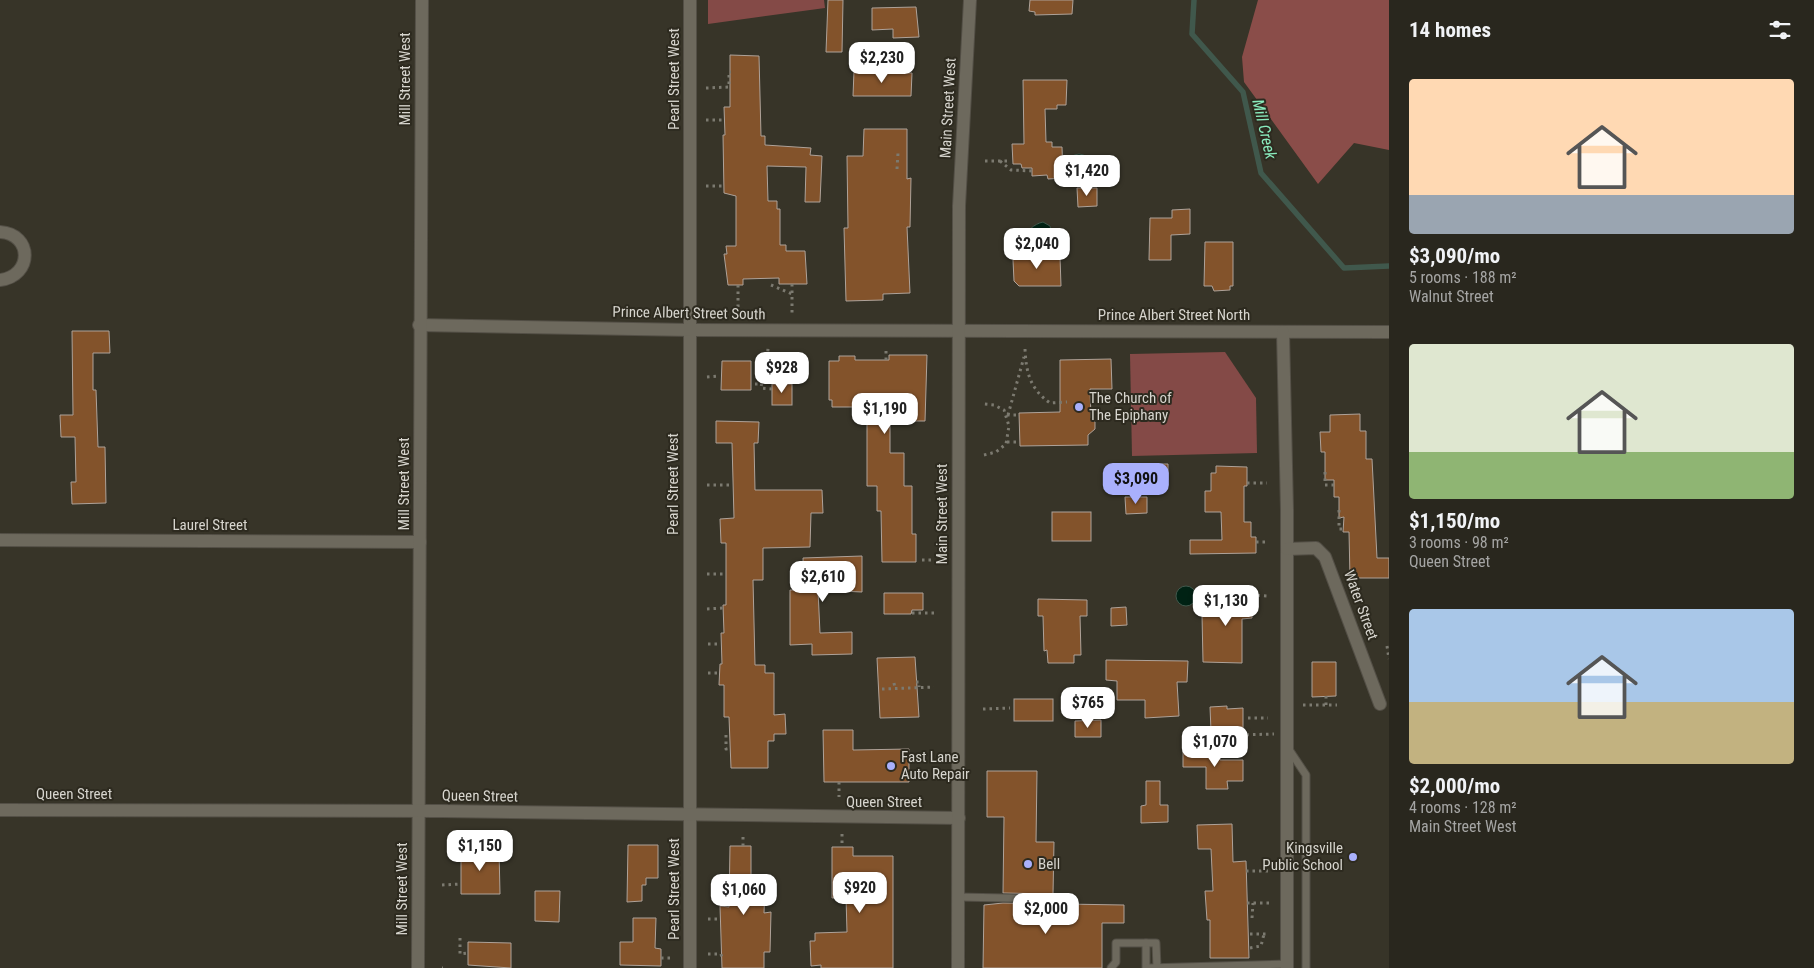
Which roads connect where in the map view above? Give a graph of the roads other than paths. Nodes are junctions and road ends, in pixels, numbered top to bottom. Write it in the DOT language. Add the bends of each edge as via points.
graph roads {
  1 [pos="422,0"];
  2 [pos="690,0"];
  3 [pos="970,0"];
  4 [pos="0,232"];
  5 [pos="0,280"];
  6 [pos="419,325"];
  7 [pos="690,330"];
  8 [pos="959,331"];
  9 [pos="1283,332"];
  10 [pos="1389,332"];
  11 [pos="0,540"];
  12 [pos="420,542"];
  13 [pos="1287,548"];
  14 [pos="1380,704"];
  15 [pos="1287,739"];
  16 [pos="0,810"];
  17 [pos="418,812"];
  18 [pos="690,816"];
  19 [pos="958,818"];
  20 [pos="958,897"];
  21 [pos="1054,899"];
  22 [pos="1146,943"];
  23 [pos="1287,966"];
  24 [pos="1251,967"];
  25 [pos="418,968"];
  26 [pos="690,968"];
  27 [pos="958,968"];
  28 [pos="1111,968"];
  29 [pos="1147,968"];
  30 [pos="1156,968"];
  31 [pos="1306,968"];
  1 -- 6 [label="street, Mill Street West"];
  2 -- 7 [label="street, Pearl Street West"];
  3 -- 8 [label="street, Main Street West" via="959,206"];
  4 -- 5 [label="street" via="14,235 25,255 15,276"];
  6 -- 7 [label="street, Prince Albert Street South"];
  6 -- 12 [label="street, Mill Street West"];
  7 -- 8 [label="street, Prince Albert Street South"];
  7 -- 18 [label="street, Pearl Street West"];
  8 -- 9 [label="street, Prince Albert Street North"];
  8 -- 19 [label="street, Main Street West"];
  9 -- 10 [label="street, Prince Albert Street North"];
  9 -- 13 [label="street"];
  11 -- 12 [label="street, Laurel Street"];
  12 -- 17 [label="street, Mill Street West"];
  13 -- 14 [label="street, Water Street" via="1316,548 1324,557"];
  13 -- 15 [label="street"];
  15 -- 23 [label="street"];
  15 -- 31 [label="lane" via="1306,775"];
  16 -- 17 [label="street, Queen Street"];
  17 -- 18 [label="street, Queen Street"];
  17 -- 25 [label="street, Mill Street West"];
  18 -- 19 [label="street, Queen Street"];
  18 -- 26 [label="street, Pearl Street West"];
  19 -- 20 [label="street, Main Street West"];
  20 -- 21 [label="lane"];
  20 -- 27 [label="street, Main Street West"];
  22 -- 28 [label="lane" via="1116,943 1116,962"];
  22 -- 29 [label="lane"];
  22 -- 30 [label="lane" via="1156,943"];
  23 -- 24 [label="lane"];
  24 -- 30 [label="lane"];
  29 -- 30 [label="lane"];
}
